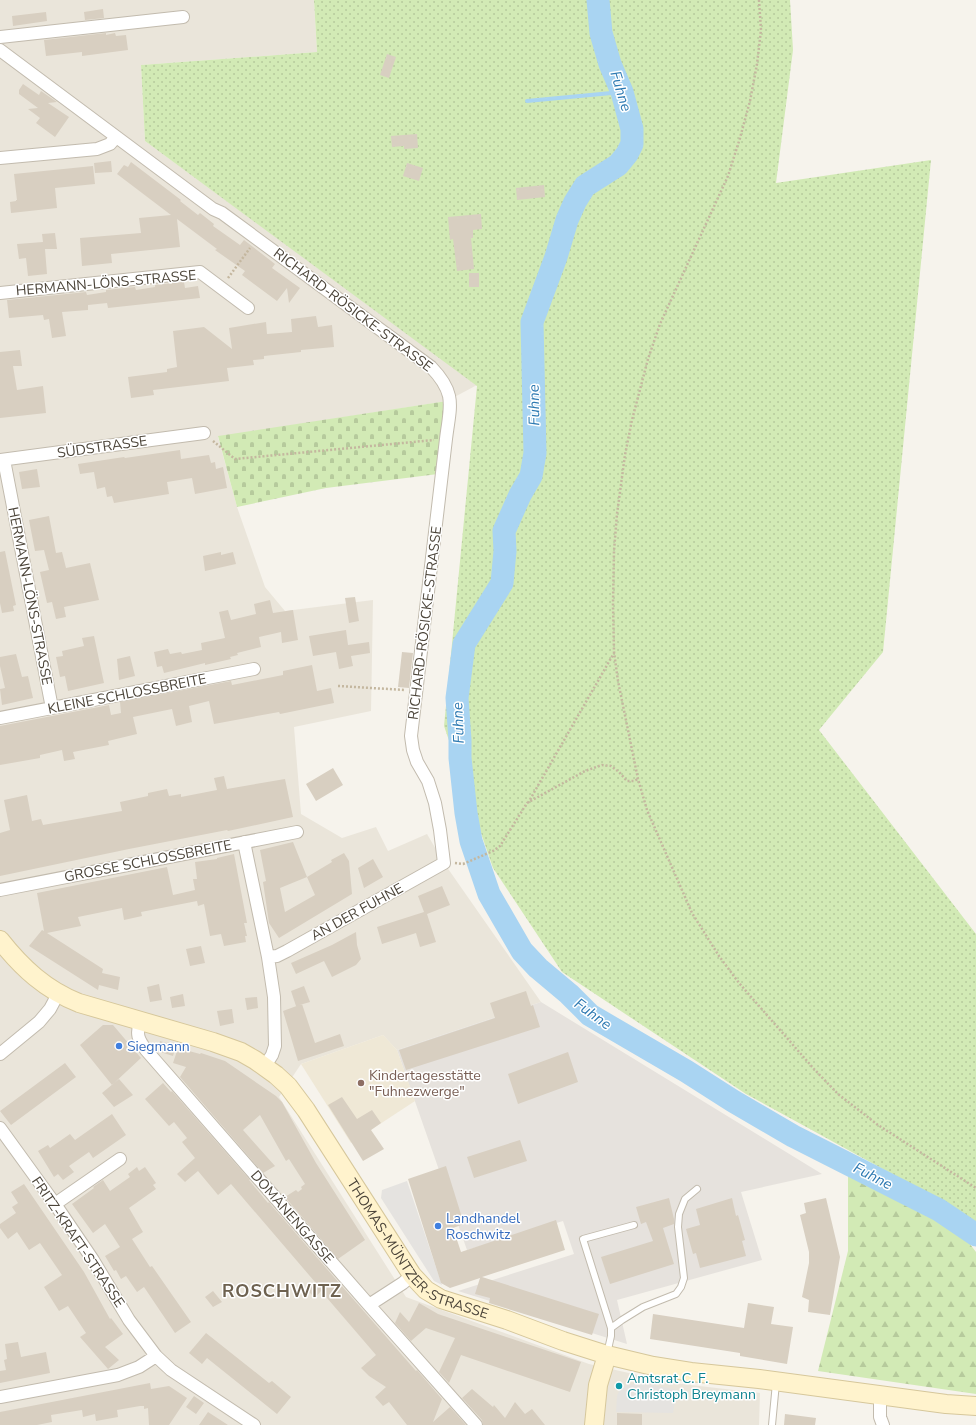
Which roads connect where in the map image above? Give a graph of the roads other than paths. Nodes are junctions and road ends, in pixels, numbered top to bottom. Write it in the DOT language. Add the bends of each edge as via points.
graph roads {
  1 [pos="183,17"];
  2 [pos="0,37"];
  3 [pos="0,50"];
  4 [pos="116,137"];
  5 [pos="0,158"];
  6 [pos="0,293"];
  7 [pos="248,308"];
  8 [pos="204,434"];
  9 [pos="2,460"];
  10 [pos="254,669"];
  11 [pos="52,708"];
  12 [pos="0,718"];
  13 [pos="297,832"];
  14 [pos="244,842"];
  15 [pos="444,863"];
  16 [pos="0,890"];
  17 [pos="0,940"];
  18 [pos="268,957"];
  19 [pos="58,994"];
  20 [pos="140,1021"];
  21 [pos="0,1054"];
  22 [pos="265,1066"];
  23 [pos="0,1128"];
  24 [pos="120,1159"];
  25 [pos="697,1189"];
  26 [pos="55,1204"];
  27 [pos="634,1225"];
  28 [pos="412,1275"];
  29 [pos="369,1306"];
  30 [pos="610,1328"];
  31 [pos="607,1355"];
  32 [pos="156,1356"];
  33 [pos="777,1382"];
  34 [pos="0,1397"];
  35 [pos="880,1404"];
  36 [pos="976,1406"];
  37 [pos="254,1425"];
  38 [pos="476,1425"];
  39 [pos="594,1425"];
  40 [pos="772,1425"];
  41 [pos="883,1425"];
  1 -- 2 [label="street"];
  3 -- 4 [label="street, RICHARD-RÖSICKE-STRASSE"];
  4 -- 5 [label="street" via="110,144 97,149"];
  4 -- 15 [label="street, RICHARD-RÖSICKE-STRASSE" via="435,372 446,386 450,402 411,736 417,762 428,781 435,803"];
  6 -- 7 [label="street, HERMANN-LÖNS-STRASSE" via="200,272"];
  8 -- 9 [label="street, SÜDSTRASSE"];
  9 -- 11 [label="street, HERMANN-LÖNS-STRASSE"];
  10 -- 11 [label="street, KLEINE SCHLOSSBREITE"];
  11 -- 12 [label="street, KLEINE SCHLOSSBREITE"];
  13 -- 14 [label="street, GROSSE SCHLOSSBREITE"];
  14 -- 16 [label="street, GROSSE SCHLOSSBREITE"];
  14 -- 18 [label="street"];
  15 -- 18 [label="street, AN DER FUHNE" via="287,951"];
  17 -- 19 [label="main road, THOMAS-MÜNTZER-STRASSE" via="21,965"];
  18 -- 22 [label="street" via="274,996 275,1039 272,1055"];
  19 -- 20 [label="main road, THOMAS-MÜNTZER-STRASSE"];
  19 -- 21 [label="street" via="40,1022"];
  20 -- 22 [label="main road, THOMAS-MÜNTZER-STRASSE" via="227,1046"];
  20 -- 29 [label="street, DOMÄNENGASSE" via="138,1038 146,1050"];
  22 -- 28 [label="main road, THOMAS-MÜNTZER-STRASSE" via="288,1086 306,1110"];
  23 -- 26 [label="street, FRITZ-KRAFT-STRASSE"];
  24 -- 26 [label="street"];
  25 -- 30 [label="lane" via="684,1199 679,1214 678,1227 684,1278 681,1287 676,1294 643,1307"];
  26 -- 32 [label="street, FRITZ-KRAFT-STRASSE" via="129,1320"];
  27 -- 30 [label="lane" via="583,1239"];
  28 -- 29 [label="street"];
  28 -- 31 [label="main road, THOMAS-MÜNTZER-STRASSE" via="426,1290 441,1299"];
  29 -- 38 [label="street, DOMÄNENGASSE"];
  30 -- 31 [label="lane"];
  31 -- 33 [label="main road, THOMAS-MÜNTZER-STRASSE" via="653,1366"];
  31 -- 39 [label="main road" via="598,1385"];
  32 -- 34 [label="street" via="139,1367 118,1375"];
  32 -- 37 [label="street, FRITZ-KRAFT-STRASSE" via="171,1370"];
  33 -- 35 [label="main road, THOMAS-MÜNTZER-STRASSE"];
  33 -- 40 [label="lane"];
  35 -- 36 [label="main road, THOMAS-MÜNTZER-STRASSE" via="920,1401"];
  35 -- 41 [label="street"];
}
